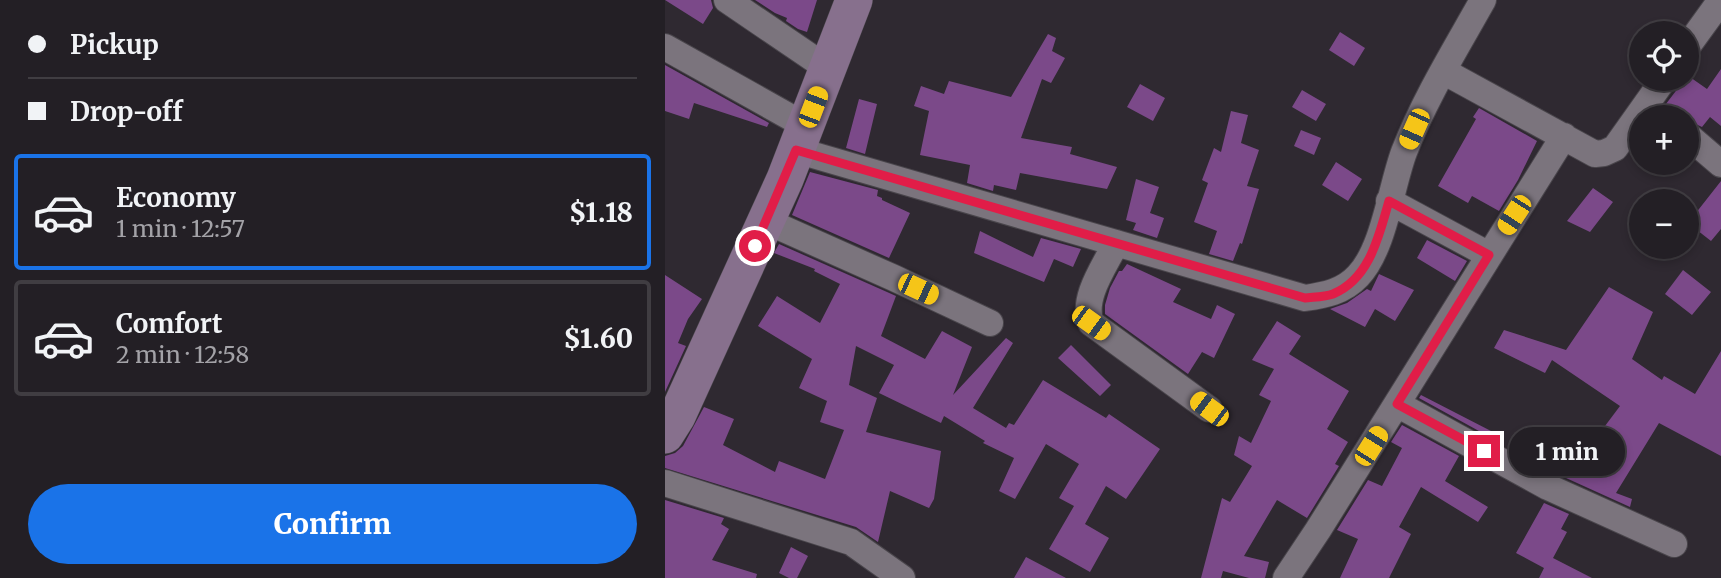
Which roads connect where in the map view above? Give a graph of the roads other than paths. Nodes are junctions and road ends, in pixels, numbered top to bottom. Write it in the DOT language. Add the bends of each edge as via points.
graph roads {
  1 [pos="727,0"];
  2 [pos="854,0"];
  3 [pos="1483,0"];
  4 [pos="1721,0"];
  5 [pos="1699,30"];
  6 [pos="665,47"];
  7 [pos="827,68"];
  8 [pos="1443,71"];
  9 [pos="1629,135"];
  10 [pos="1564,136"];
  11 [pos="801,138"];
  12 [pos="1699,145"];
  13 [pos="1721,164"];
  14 [pos="1389,201"];
  15 [pos="766,221"];
  16 [pos="1116,243"];
  17 [pos="1489,255"];
  18 [pos="990,323"];
  19 [pos="1397,404"];
  20 [pos="1209,409"];
  21 [pos="665,435"];
  22 [pos="665,484"];
  23 [pos="1674,544"];
  24 [pos="902,578"];
  25 [pos="1286,578"];
  1 -- 7 [label="street"];
  2 -- 7 [label="street"];
  3 -- 8 [label="street"];
  4 -- 5 [label="street"];
  6 -- 11 [label="street"];
  7 -- 11 [label="street"];
  8 -- 10 [label="street"];
  8 -- 14 [label="street" via="1404,153"];
  9 -- 10 [label="street" via="1615,148 1595,154"];
  10 -- 17 [label="street"];
  11 -- 15 [label="street"];
  11 -- 16 [label="street"];
  12 -- 13 [label="street"];
  14 -- 16 [label="street" via="1375,248 1358,276 1333,294 1314,297"];
  14 -- 17 [label="street"];
  15 -- 18 [label="street"];
  15 -- 21 [label="street"];
  16 -- 20 [label="street" via="1090,297 1087,313 1091,323"];
  17 -- 19 [label="street"];
  19 -- 23 [label="street" via="1548,487"];
  19 -- 25 [label="street"];
  22 -- 24 [label="street" via="851,542"];
}
